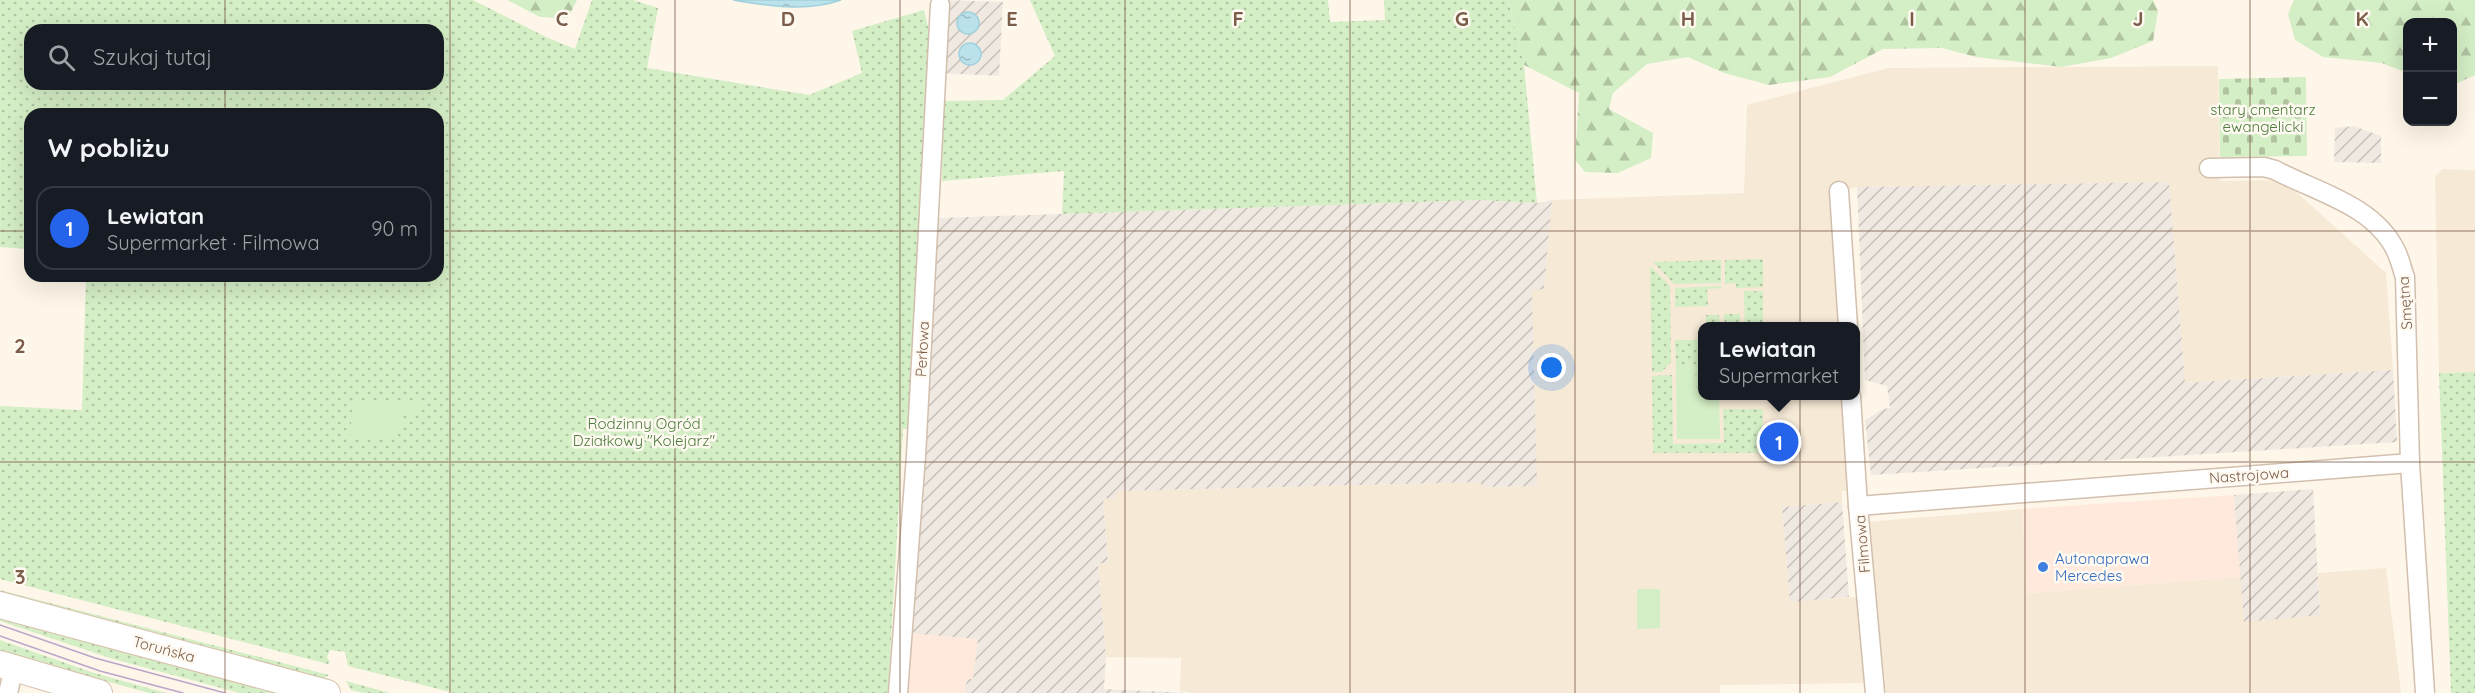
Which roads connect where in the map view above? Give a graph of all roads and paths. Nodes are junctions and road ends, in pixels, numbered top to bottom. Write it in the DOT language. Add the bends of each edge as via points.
graph roads {
  1 [pos="940,5"];
  2 [pos="2209,168"];
  3 [pos="1839,191"];
  4 [pos="1848,322"];
  5 [pos="1851,400"];
  6 [pos="2410,463"];
  7 [pos="1858,506"];
  8 [pos="0,605"];
  9 [pos="7,666"];
  10 [pos="8,693"];
  11 [pos="99,693"];
  12 [pos="327,693"];
  13 [pos="898,693"];
  14 [pos="1875,693"];
  15 [pos="2425,693"];
  1 -- 13 [label="street, Perłowa" via="916,456"];
  2 -- 6 [label="street, Smętna" via="2275,170 2343,201 2374,222 2395,249 2405,277"];
  3 -- 4 [label="street"];
  5 -- 7 [label="street, Filmowa"];
  6 -- 7 [label="street, Nastrojowa"];
  6 -- 15 [label="street"];
  7 -- 14 [label="street, Filmowa"];
  8 -- 12 [label="main road, Toruńska"];
  9 -- 10 [label="street"];
  9 -- 11 [label="main road"];
}
